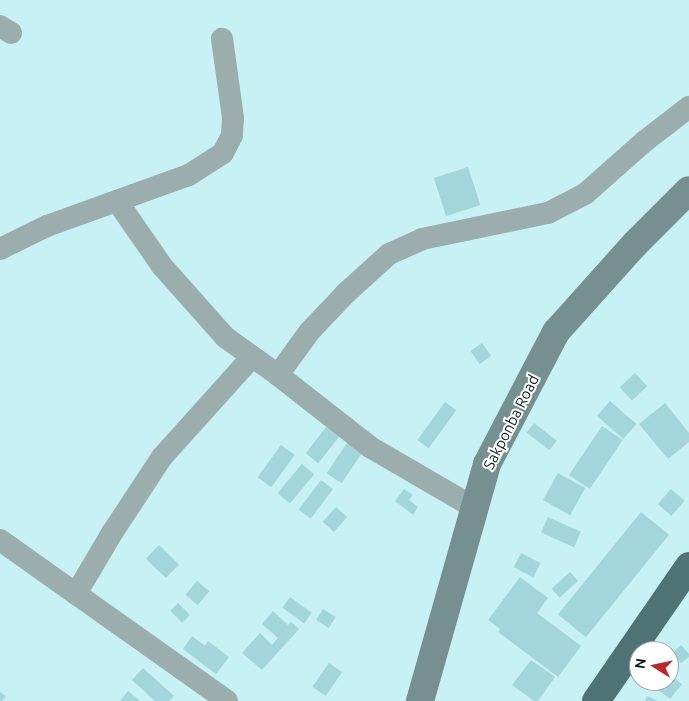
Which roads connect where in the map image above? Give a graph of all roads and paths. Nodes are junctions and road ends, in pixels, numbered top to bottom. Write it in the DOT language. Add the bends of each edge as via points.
graph roads {
  1 [pos="222,39"];
  2 [pos="689,107"];
  3 [pos="689,190"];
  4 [pos="117,201"];
  5 [pos="0,250"];
  6 [pos="252,357"];
  7 [pos="278,375"];
  8 [pos="475,508"];
  9 [pos="0,540"];
  10 [pos="689,566"];
  11 [pos="76,594"];
  12 [pos="227,701"];
  13 [pos="420,701"];
  14 [pos="596,701"];
  1 -- 4 [label="street" via="233,118 232,135 223,152 189,175"];
  2 -- 7 [label="street" via="585,194 548,213 422,239 389,254 310,331"];
  3 -- 8 [label="main road, Sakponba Road" via="556,332 488,464"];
  4 -- 5 [label="street" via="47,226"];
  4 -- 6 [label="street" via="162,266 225,337"];
  6 -- 7 [label="street"];
  6 -- 11 [label="street" via="162,458"];
  7 -- 8 [label="street" via="370,447"];
  8 -- 13 [label="main road, Sakponba Road"];
  9 -- 11 [label="street"];
  10 -- 14 [label="highway"];
  11 -- 12 [label="street"];
}
